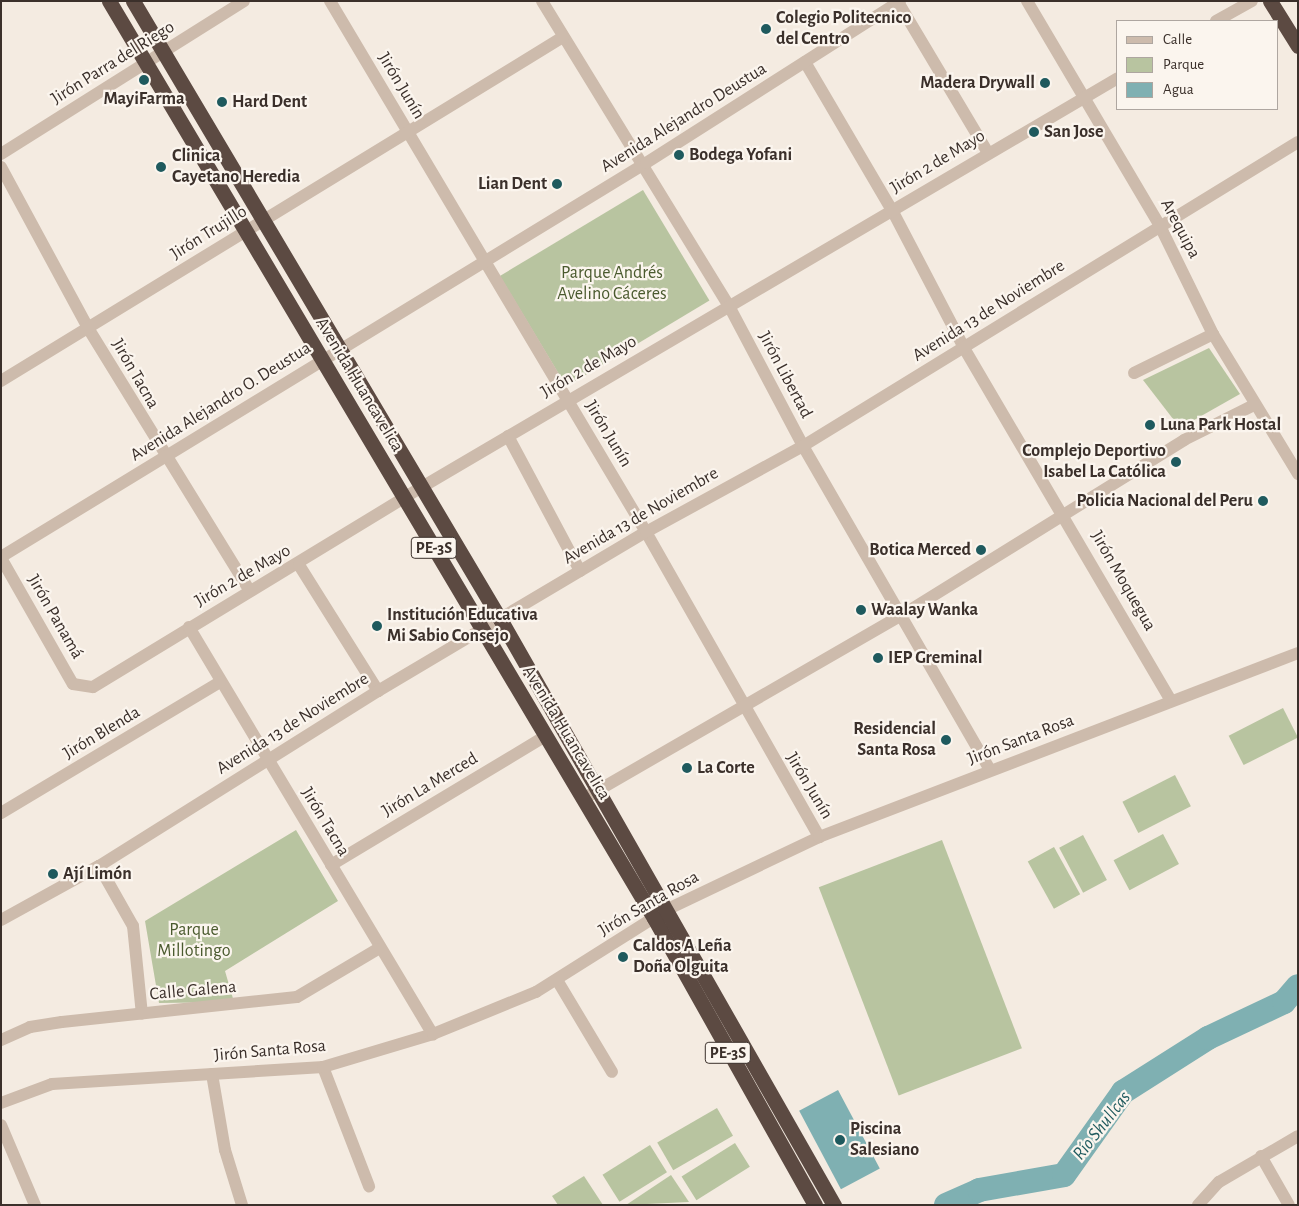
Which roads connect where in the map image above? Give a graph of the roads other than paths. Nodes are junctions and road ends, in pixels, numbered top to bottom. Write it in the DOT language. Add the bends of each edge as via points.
graph roads {
  1 [pos="109,1"];
  2 [pos="133,1"];
  3 [pos="244,1"];
  4 [pos="330,1"];
  5 [pos="542,1"];
  6 [pos="1027,1"];
  7 [pos="1252,1"];
  8 [pos="1270,1"];
  9 [pos="899,2"];
  10 [pos="1218,20"];
  11 [pos="563,37"];
  12 [pos="1298,46"];
  13 [pos="164,52"];
  14 [pos="805,62"];
  15 [pos="145,63"];
  16 [pos="1116,79"];
  17 [pos="1083,97"];
  18 [pos="406,130"];
  19 [pos="1298,142"];
  20 [pos="988,153"];
  21 [pos="1,154"];
  22 [pos="646,164"];
  23 [pos="1,166"];
  24 [pos="892,210"];
  25 [pos="263,220"];
  26 [pos="1160,224"];
  27 [pos="244,232"];
  28 [pos="485,262"];
  29 [pos="729,306"];
  30 [pos="88,328"];
  31 [pos="1213,334"];
  32 [pos="964,348"];
  33 [pos="340,349"];
  34 [pos="321,360"];
  35 [pos="1134,373"];
  36 [pos="1,381"];
  37 [pos="568,400"];
  38 [pos="1254,406"];
  39 [pos="508,436"];
  40 [pos="803,446"];
  41 [pos="165,459"];
  42 [pos="1298,474"];
  43 [pos="422,487"];
  44 [pos="404,497"];
  45 [pos="1066,517"];
  46 [pos="646,532"];
  47 [pos="1,558"];
  48 [pos="298,565"];
  49 [pos="580,571"];
  50 [pos="250,591"];
  51 [pos="902,616"];
  52 [pos="500,619"];
  53 [pos="189,627"];
  54 [pos="482,629"];
  55 [pos="1298,653"];
  56 [pos="220,682"];
  57 [pos="81,689"];
  58 [pos="378,691"];
  59 [pos="1171,701"];
  60 [pos="743,709"];
  61 [pos="546,736"];
  62 [pos="268,761"];
  63 [pos="990,770"];
  64 [pos="598,790"];
  65 [pos="583,799"];
  66 [pos="1,813"];
  67 [pos="819,837"];
  68 [pos="331,865"];
  69 [pos="100,866"];
  70 [pos="660,914"];
  71 [pos="1,920"];
  72 [pos="378,949"];
  73 [pos="556,980"];
  74 [pos="142,1014"];
  75 [pos="433,1034"];
  76 [pos="1,1040"];
  77 [pos="323,1067"];
  78 [pos="612,1072"];
  79 [pos="212,1074"];
  80 [pos="1,1103"];
  81 [pos="1,1125"];
  82 [pos="1298,1136"];
  83 [pos="1261,1156"];
  84 [pos="369,1186"];
  85 [pos="36,1205"];
  86 [pos="242,1205"];
  87 [pos="815,1205"];
  88 [pos="834,1205"];
  89 [pos="1198,1205"];
  90 [pos="1289,1205"];
  1 -- 15 [label="highway, Avenida Huancavelica / PE-3S"];
  2 -- 13 [label="highway, Avenida Huancavelica / PE-3S"];
  3 -- 13 [label="street, Jirón Parra del Riego"];
  4 -- 18 [label="street, Jirón Junín"];
  5 -- 11 [label="street, Jirón Libertad"];
  6 -- 17 [label="street, Arequipa"];
  7 -- 10 [label="street"];
  8 -- 12 [label="highway"];
  9 -- 14 [label="street, Avenida Alejandro Deustua"];
  9 -- 20 [label="street"];
  11 -- 18 [label="street, Jirón Trujillo"];
  11 -- 22 [label="street, Jirón Libertad"];
  13 -- 15 [label="street, Jirón Parra del Riego"];
  13 -- 25 [label="highway, Avenida Huancavelica / PE-3S"];
  14 -- 22 [label="street, Avenida Alejandro Deustua"];
  14 -- 24 [label="street, Jirón Moquegua"];
  15 -- 21 [label="street, Jirón Parra del Riego"];
  15 -- 27 [label="highway, Avenida Huancavelica / PE-3S"];
  16 -- 17 [label="street, Jirón 2 de Mayo"];
  17 -- 20 [label="street, Jirón 2 de Mayo"];
  17 -- 26 [label="street, Arequipa"];
  18 -- 25 [label="street, Jirón Trujillo"];
  18 -- 28 [label="street, Jirón Junín"];
  19 -- 26 [label="street, Avenida 13 de Noviembre"];
  20 -- 24 [label="street, Jirón 2 de Mayo"];
  22 -- 28 [label="street, Avenida Alejandro Deustua"];
  22 -- 29 [label="street, Jirón Libertad"];
  23 -- 30 [label="street, Jirón Tacna"];
  24 -- 29 [label="street, Jirón 2 de Mayo"];
  24 -- 32 [label="street, Jirón Moquegua"];
  25 -- 27 [label="street, Jirón Trujillo"];
  25 -- 33 [label="highway, Avenida Huancavelica / PE-3S"];
  26 -- 31 [label="street, Arequipa"];
  26 -- 32 [label="street, Avenida 13 de Noviembre"];
  27 -- 30 [label="street, Jirón Trujillo"];
  27 -- 34 [label="highway, Avenida Huancavelica / PE-3S"];
  28 -- 33 [label="street, Avenida Alejandro O. Deustua"];
  28 -- 37 [label="street, Jirón Junín"];
  29 -- 37 [label="street, Jirón 2 de Mayo"];
  29 -- 40 [label="street, Jirón Libertad"];
  30 -- 36 [label="street, Jirón Trujillo"];
  30 -- 41 [label="street, Jirón Tacna"];
  31 -- 35 [label="street"];
  31 -- 38 [label="street, Arequipa"];
  32 -- 40 [label="street, Avenida 13 de Noviembre"];
  32 -- 45 [label="street, Jirón Moquegua"];
  33 -- 34 [label="street, Avenida Alejandro O. Deustua"];
  33 -- 43 [label="highway, Avenida Huancavelica / PE-3S"];
  34 -- 41 [label="street, Avenida Alejandro O. Deustua"];
  34 -- 44 [label="highway, Avenida Huancavelica / PE-3S"];
  37 -- 39 [label="street, Jirón 2 de Mayo"];
  37 -- 46 [label="street, Jirón Junín"];
  38 -- 42 [label="street, Arequipa"];
  38 -- 45 [label="street" via="1171,448"];
  39 -- 43 [label="street, Jirón 2 de Mayo"];
  39 -- 49 [label="street"];
  40 -- 46 [label="street, Avenida 13 de Noviembre"];
  40 -- 51 [label="street, Jirón Libertad"];
  41 -- 47 [label="street, Avenida Alejandro O. Deustua"];
  41 -- 50 [label="street, Jirón Tacna"];
  43 -- 44 [label="street, Jirón 2 de Mayo"];
  43 -- 52 [label="highway, Avenida Huancavelica / PE-3S"];
  44 -- 48 [label="street, Jirón 2 de Mayo"];
  44 -- 54 [label="highway, Avenida Huancavelica / PE-3S"];
  45 -- 51 [label="street"];
  45 -- 59 [label="street, Jirón Moquegua"];
  46 -- 49 [label="street, Avenida 13 de Noviembre"];
  46 -- 60 [label="street, Jirón Junín"];
  47 -- 57 [label="street, Jirón Panamá" via="73,684"];
  48 -- 50 [label="street, Jirón 2 de Mayo"];
  48 -- 58 [label="street"];
  49 -- 52 [label="street, Avenida 13 de Noviembre"];
  50 -- 53 [label="street, Jirón 2 de Mayo"];
  51 -- 60 [label="street"];
  51 -- 63 [label="street, Jirón Libertad"];
  52 -- 54 [label="street, Avenida 13 de Noviembre"];
  52 -- 64 [label="highway, Avenida Huancavelica / PE-3S"];
  53 -- 56 [label="street, Jirón Tacna"];
  53 -- 57 [label="street, Jirón 2 de Mayo" via="92,687"];
  54 -- 58 [label="street, Avenida 13 de Noviembre"];
  54 -- 61 [label="highway, Avenida Huancavelica / PE-3S"];
  55 -- 59 [label="street, Jirón Santa Rosa"];
  56 -- 62 [label="street, Jirón Tacna"];
  56 -- 66 [label="street, Jirón Blenda"];
  58 -- 62 [label="street, Avenida 13 de Noviembre"];
  59 -- 63 [label="street, Jirón Santa Rosa"];
  60 -- 64 [label="street"];
  60 -- 67 [label="street, Jirón Junín"];
  61 -- 65 [label="highway, Avenida Huancavelica / PE-3S"];
  61 -- 68 [label="street, Jirón La Merced"];
  62 -- 68 [label="street, Jirón Tacna"];
  62 -- 69 [label="street, Avenida 13 de Noviembre"];
  63 -- 67 [label="street, Jirón Santa Rosa"];
  64 -- 65 [label="street"];
  64 -- 70 [label="highway, Avenida Huancavelica / PE-3S"];
  65 -- 70 [label="highway, Avenida Huancavelica / PE-3S"];
  67 -- 70 [label="street, Jirón Santa Rosa"];
  68 -- 72 [label="street, Jirón Tacna"];
  69 -- 71 [label="street, Avenida 13 de Noviembre"];
  69 -- 74 [label="street" via="133,926"];
  70 -- 73 [label="street, Jirón Santa Rosa"];
  70 -- 87 [label="highway, Avenida Huancavelica / PE-3S"];
  70 -- 88 [label="highway, Avenida Huancavelica / PE-3S"];
  72 -- 74 [label="street, Calle Galena" via="297,997"];
  72 -- 75 [label="street, Jirón Tacna"];
  73 -- 75 [label="street, Jirón Santa Rosa" via="536,992"];
  73 -- 78 [label="street"];
  74 -- 76 [label="street, Calle Galena" via="30,1027"];
  75 -- 77 [label="street, Jirón Santa Rosa"];
  77 -- 79 [label="street, Jirón Santa Rosa"];
  77 -- 84 [label="street"];
  79 -- 80 [label="street, Jirón Santa Rosa" via="52,1084"];
  79 -- 86 [label="street" via="225,1150"];
  81 -- 85 [label="street"];
  82 -- 83 [label="street"];
  83 -- 89 [label="street" via="1219,1182"];
  83 -- 90 [label="street"];
}
